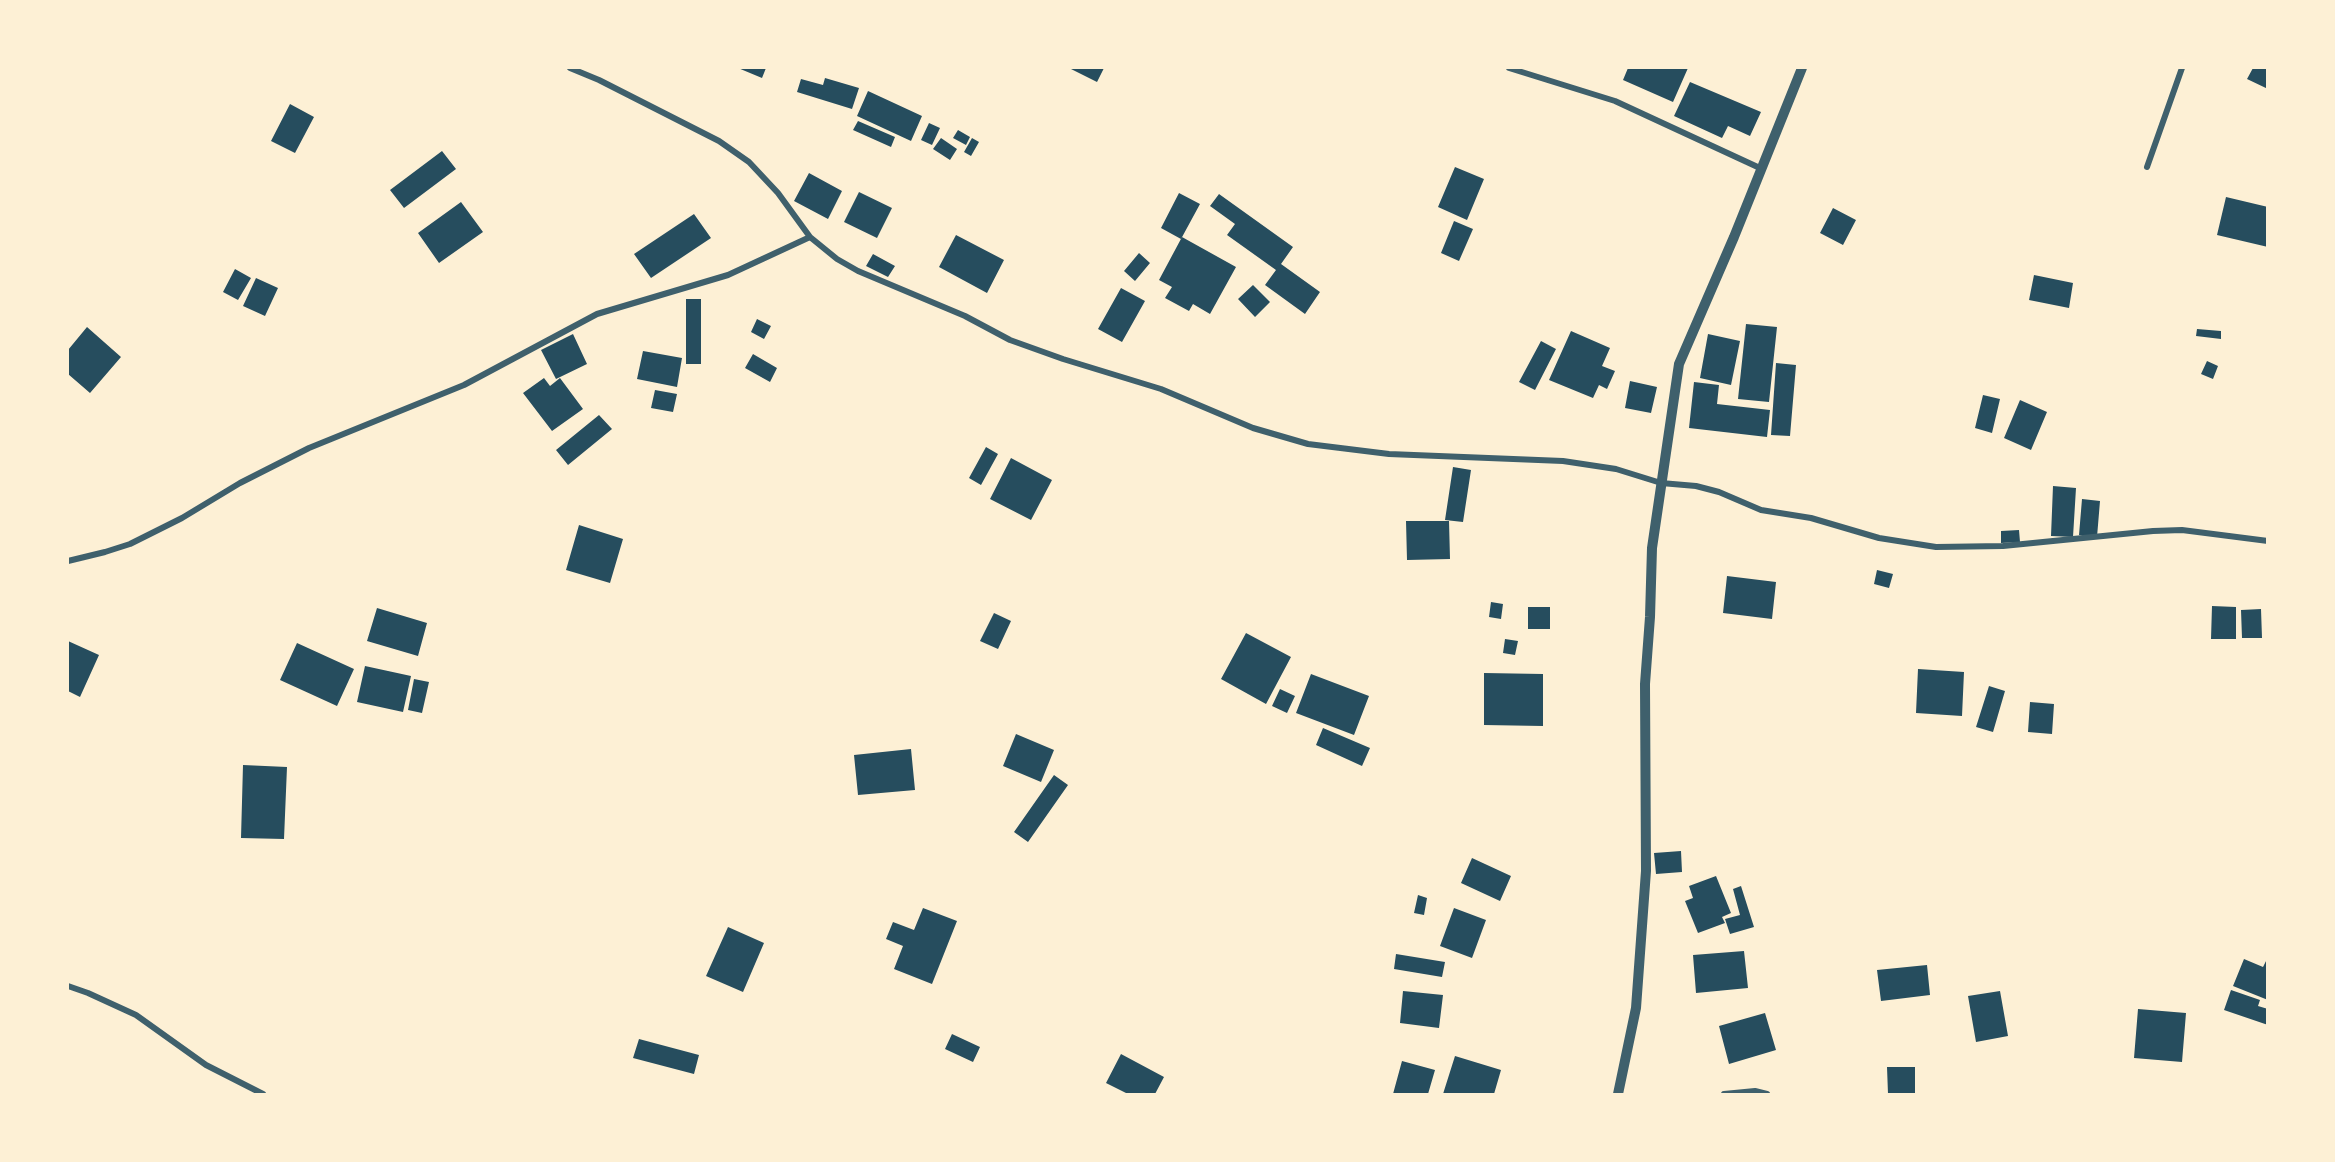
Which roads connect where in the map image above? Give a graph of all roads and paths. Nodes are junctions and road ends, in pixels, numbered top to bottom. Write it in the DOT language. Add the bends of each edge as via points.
graph roads {
  1 [pos="570,68"];
  2 [pos="1509,68"];
  3 [pos="1802,68"];
  4 [pos="2182,68"];
  5 [pos="2147,167"];
  6 [pos="1762,169"];
  7 [pos="810,237"];
  8 [pos="1660,483"];
  9 [pos="2268,541"];
  10 [pos="68,561"];
  11 [pos="68,986"];
  12 [pos="263,1095"];
  13 [pos="1618,1095"];
  14 [pos="1724,1095"];
  15 [pos="1767,1095"];
  1 -- 7 [label="street" via="719,141 749,162"];
  2 -- 6 [label="street" via="1615,102"];
  3 -- 6 [label="street"];
  4 -- 5 [label="street"];
  6 -- 8 [label="street" via="1679,364"];
  7 -- 8 [label="street" via="858,271 965,316 1010,340 1161,389 1253,428 1297,441 1389,454 1563,461 1616,469"];
  7 -- 10 [label="street" via="728,275 597,314 464,384 309,448 130,544"];
  8 -- 9 [label="street" via="1696,486 1761,510 1936,547 2003,546 2172,530"];
  8 -- 13 [label="street" via="1652,548 1645,684 1646,871 1636,1008"];
  11 -- 12 [label="street" via="136,1015 206,1065"];
  14 -- 15 [label="street" via="1755,1090"];
}
